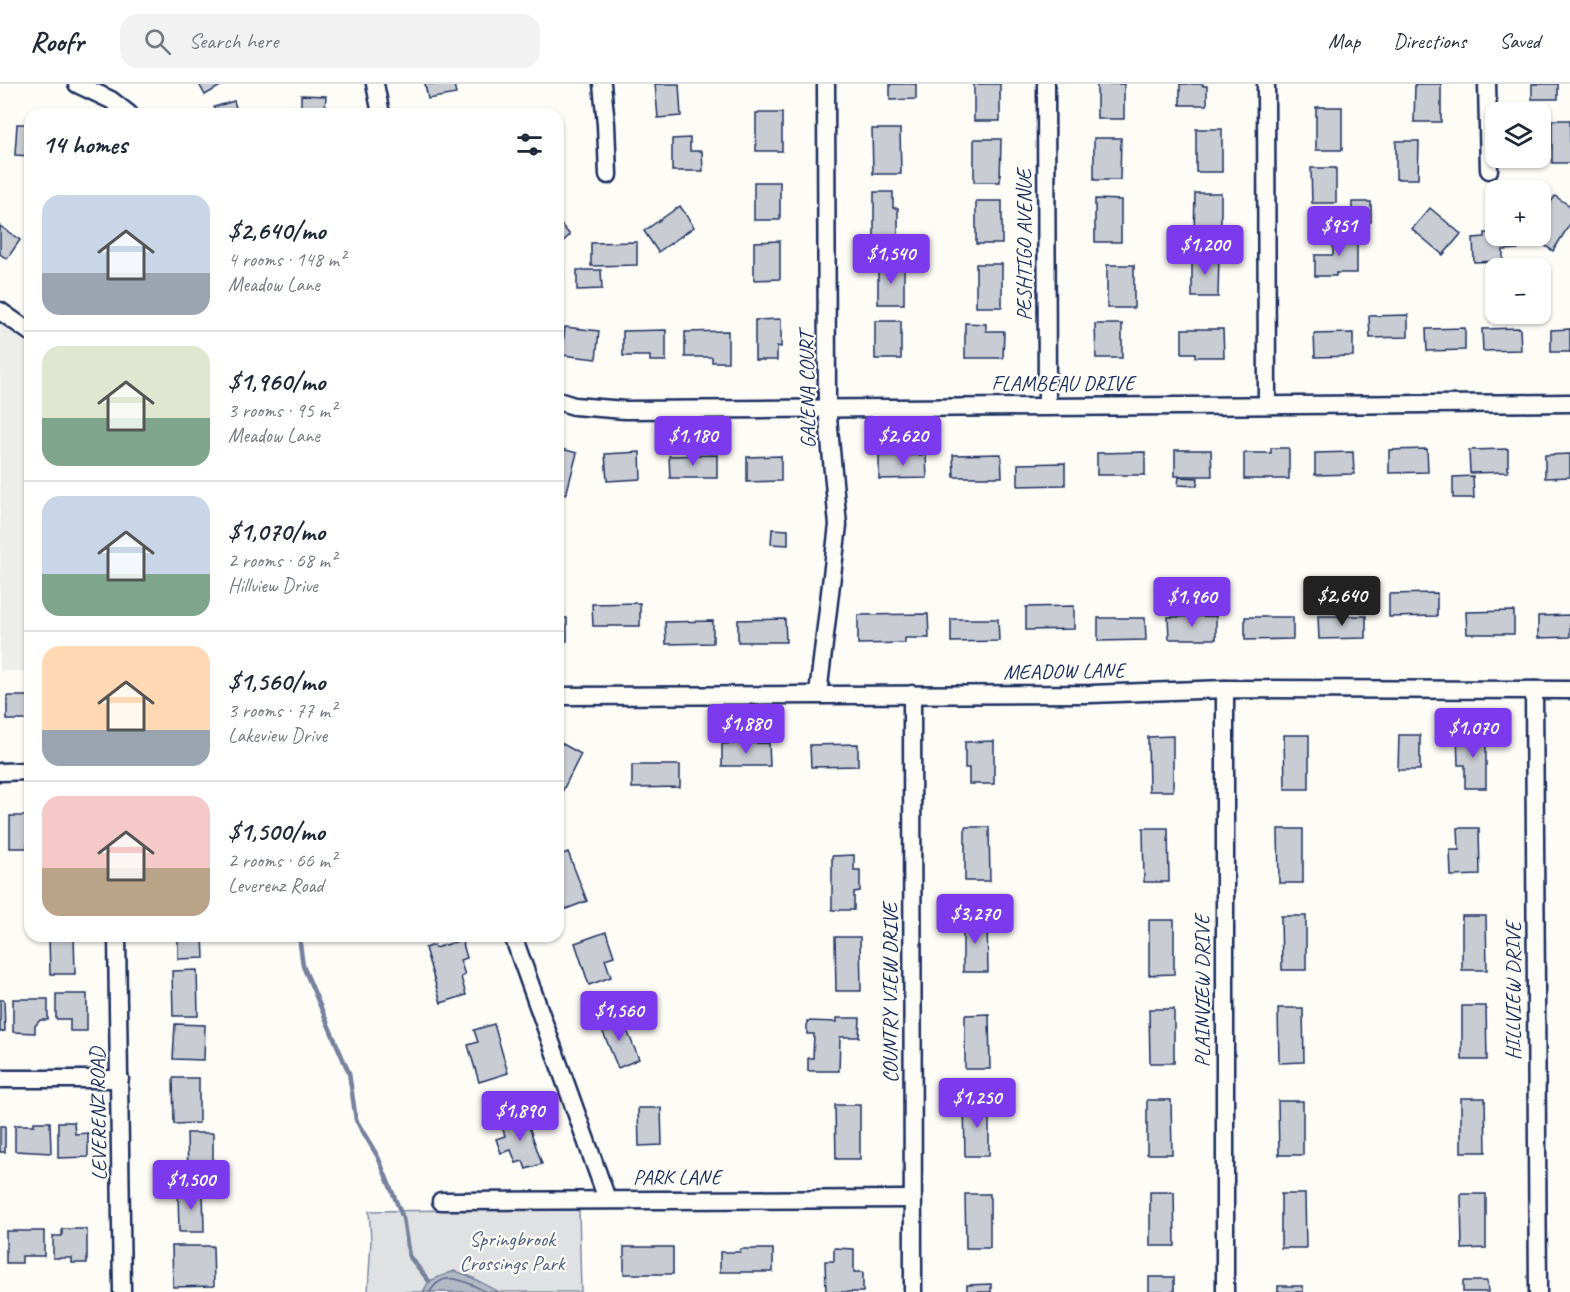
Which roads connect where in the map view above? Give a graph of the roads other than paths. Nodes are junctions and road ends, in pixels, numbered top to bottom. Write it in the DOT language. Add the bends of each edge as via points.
graph roads {
  1 [pos="77,84"];
  2 [pos="375,84"];
  3 [pos="602,84"];
  4 [pos="826,84"];
  5 [pos="1046,84"];
  6 [pos="1266,84"];
  7 [pos="1487,84"];
  8 [pos="121,108"];
  9 [pos="380,108"];
  10 [pos="1489,170"];
  11 [pos="608,175"];
  12 [pos="0,311"];
  13 [pos="24,328"];
  14 [pos="564,403"];
  15 [pos="1570,403"];
  16 [pos="1267,404"];
  17 [pos="1047,406"];
  18 [pos="828,408"];
  19 [pos="1225,689"];
  20 [pos="1534,690"];
  21 [pos="1570,690"];
  22 [pos="818,694"];
  23 [pos="912,694"];
  24 [pos="564,696"];
  25 [pos="24,771"];
  26 [pos="0,772"];
  27 [pos="117,942"];
  28 [pos="515,942"];
  29 [pos="0,1079"];
  30 [pos="120,1079"];
  31 [pos="607,1199"];
  32 [pos="912,1199"];
  33 [pos="441,1201"];
  34 [pos="122,1292"];
  35 [pos="913,1292"];
  36 [pos="1225,1292"];
  37 [pos="1538,1292"];
  1 -- 8 [label="street"];
  2 -- 9 [label="street"];
  3 -- 11 [label="street"];
  4 -- 18 [label="street, GALENA COURT"];
  5 -- 17 [label="street, PESHTIGO AVENUE"];
  6 -- 16 [label="street"];
  7 -- 10 [label="street"];
  12 -- 13 [label="street"];
  14 -- 18 [label="street, FLAMBEAU DRIVE" via="625,410"];
  15 -- 16 [label="street, FLAMBEAU DRIVE"];
  16 -- 17 [label="street, FLAMBEAU DRIVE"];
  17 -- 18 [label="street, FLAMBEAU DRIVE"];
  18 -- 22 [label="street, GALENA COURT" via="838,525"];
  19 -- 20 [label="street, MEADOW LANE"];
  19 -- 23 [label="street, MEADOW LANE"];
  19 -- 36 [label="street, PLAINVIEW DRIVE"];
  20 -- 21 [label="street, MEADOW LANE"];
  20 -- 37 [label="street, HILLVIEW DRIVE"];
  22 -- 23 [label="street, MEADOW LANE"];
  22 -- 24 [label="street, MEADOW LANE"];
  23 -- 32 [label="street, COUNTRY VIEW DRIVE"];
  25 -- 26 [label="street"];
  27 -- 30 [label="street, LEVERENZ ROAD"];
  28 -- 31 [label="street"];
  29 -- 30 [label="street"];
  30 -- 34 [label="street, LEVERENZ ROAD"];
  31 -- 32 [label="street, PARK LANE"];
  31 -- 33 [label="street, PARK LANE"];
  32 -- 35 [label="street, COUNTRY VIEW DRIVE"];
}
